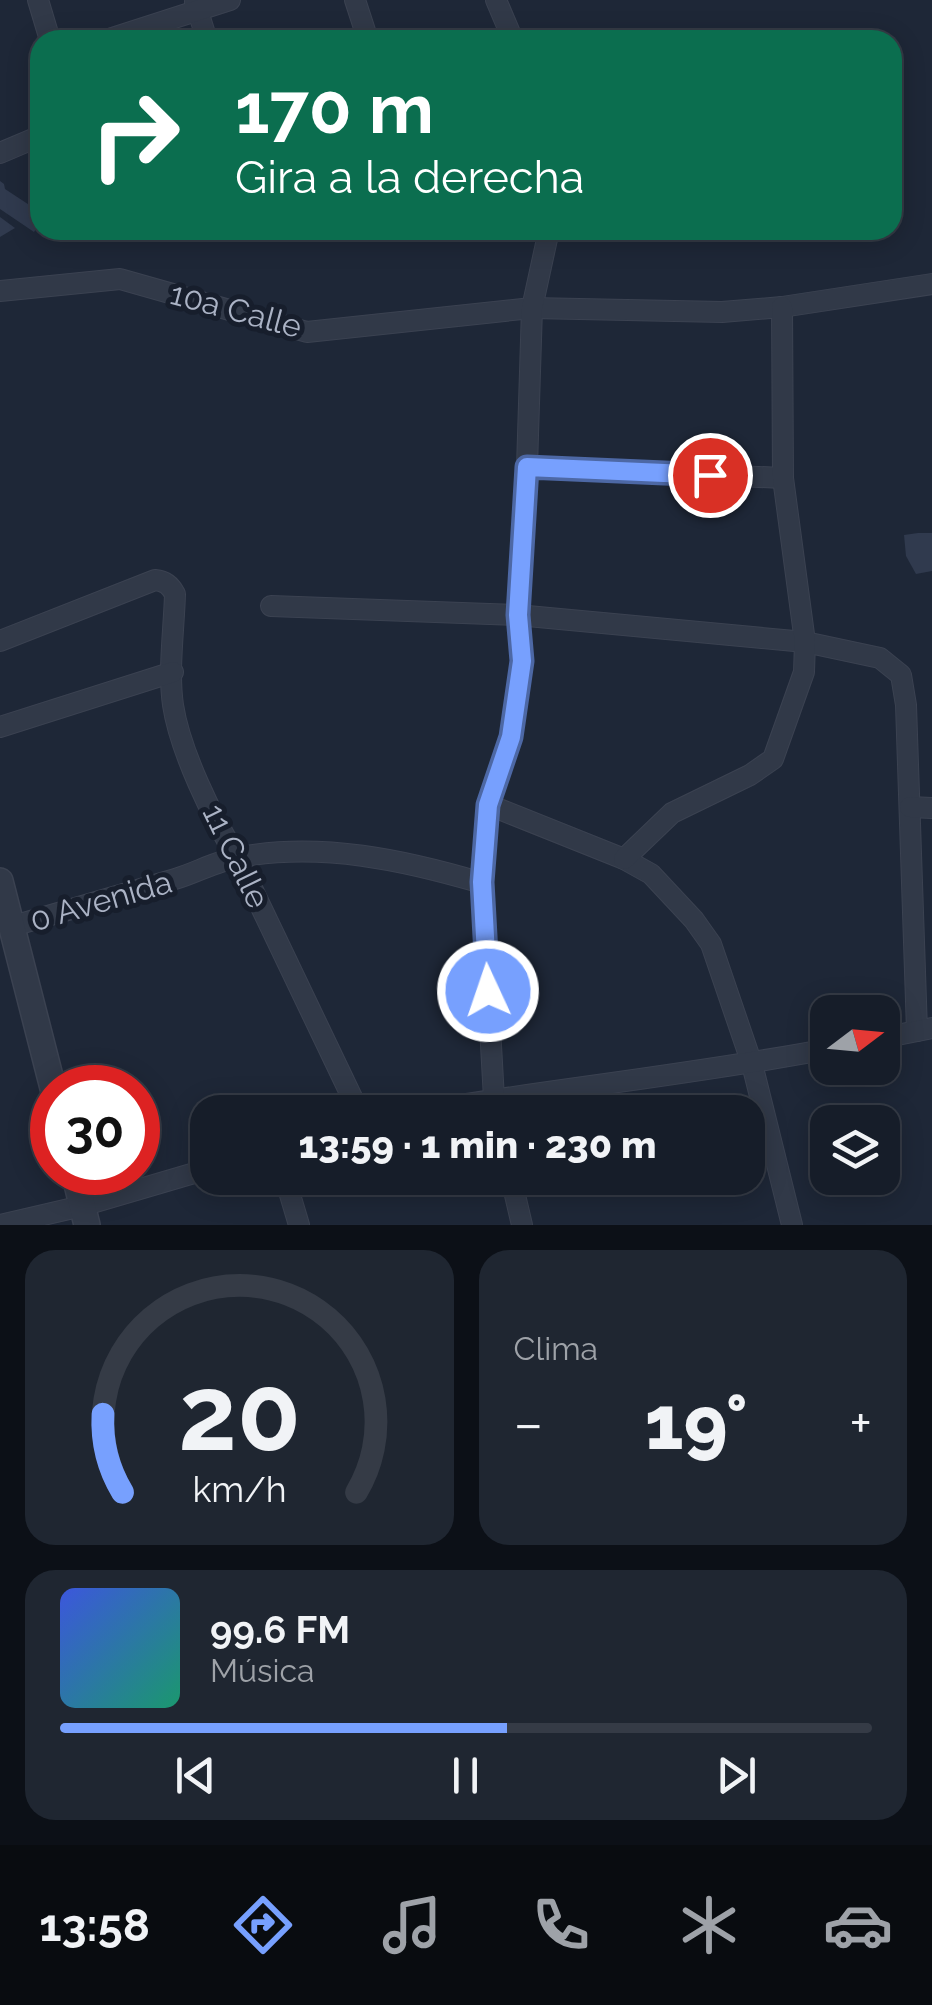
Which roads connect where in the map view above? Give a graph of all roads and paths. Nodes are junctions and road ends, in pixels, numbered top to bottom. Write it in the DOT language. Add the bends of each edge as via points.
graph roads {
  1 [pos="38,0"];
  2 [pos="230,0"];
  3 [pos="355,0"];
  4 [pos="496,0"];
  5 [pos="196,5"];
  6 [pos="47,30"];
  7 [pos="132,30"];
  8 [pos="203,30"];
  9 [pos="365,30"];
  10 [pos="504,30"];
  11 [pos="30,140"];
  12 [pos="0,152"];
  13 [pos="547,240"];
  14 [pos="932,284"];
  15 [pos="0,291"];
  16 [pos="782,307"];
  17 [pos="532,308"];
  18 [pos="527,467"];
  19 [pos="783,478"];
  20 [pos="271,606"];
  21 [pos="518,615"];
  22 [pos="0,641"];
  23 [pos="806,642"];
  24 [pos="173,672"];
  25 [pos="0,727"];
  26 [pos="488,805"];
  27 [pos="910,807"];
  28 [pos="932,808"];
  29 [pos="237,857"];
  30 [pos="624,859"];
  31 [pos="0,882"];
  32 [pos="482,882"];
  33 [pos="13,926"];
  34 [pos="924,1030"];
  35 [pos="810,1053"];
  36 [pos="752,1064"];
  37 [pos="47,1065"];
  38 [pos="351,1095"];
  39 [pos="494,1095"];
  40 [pos="562,1095"];
  41 [pos="190,1176"];
  42 [pos="291,1195"];
  43 [pos="515,1195"];
  44 [pos="85,1216"];
  45 [pos="0,1225"];
  46 [pos="299,1225"];
  47 [pos="522,1225"];
  48 [pos="792,1225"];
  1 -- 6 [label="street"];
  2 -- 5 [label="street"];
  3 -- 9 [label="street"];
  4 -- 10 [label="street"];
  5 -- 7 [label="street"];
  5 -- 8 [label="street"];
  11 -- 12 [label="street"];
  13 -- 17 [label="street"];
  14 -- 16 [label="street, 10a Calle"];
  15 -- 17 [label="street, 10a Calle" via="120,279 306,332"];
  16 -- 17 [label="street, 10a Calle"];
  16 -- 19 [label="street"];
  17 -- 18 [label="street"];
  18 -- 19 [label="street"];
  18 -- 21 [label="street"];
  19 -- 23 [label="street"];
  20 -- 21 [label="street"];
  21 -- 23 [label="street"];
  21 -- 26 [label="street" via="522,661 511,737"];
  22 -- 24 [label="street, 11 Calle" via="162,580 174,594"];
  23 -- 27 [label="street" via="880,658 901,675"];
  23 -- 30 [label="street" via="804,672 773,759 672,813"];
  24 -- 25 [label="street"];
  24 -- 29 [label="street, 11 Calle" via="180,732"];
  26 -- 30 [label="street"];
  26 -- 32 [label="street"];
  27 -- 28 [label="street"];
  27 -- 34 [label="street"];
  29 -- 32 [label="street, 0 Avenida" via="362,855"];
  29 -- 33 [label="street, 0 Avenida"];
  29 -- 38 [label="street, 11 Calle"];
  30 -- 36 [label="street" via="651,874 711,944"];
  31 -- 33 [label="street"];
  32 -- 39 [label="street"];
  33 -- 37 [label="street"];
  35 -- 36 [label="street"];
  36 -- 40 [label="street"];
  36 -- 48 [label="street"];
  41 -- 44 [label="street"];
  42 -- 46 [label="street"];
  43 -- 47 [label="street"];
  44 -- 45 [label="street"];
}
